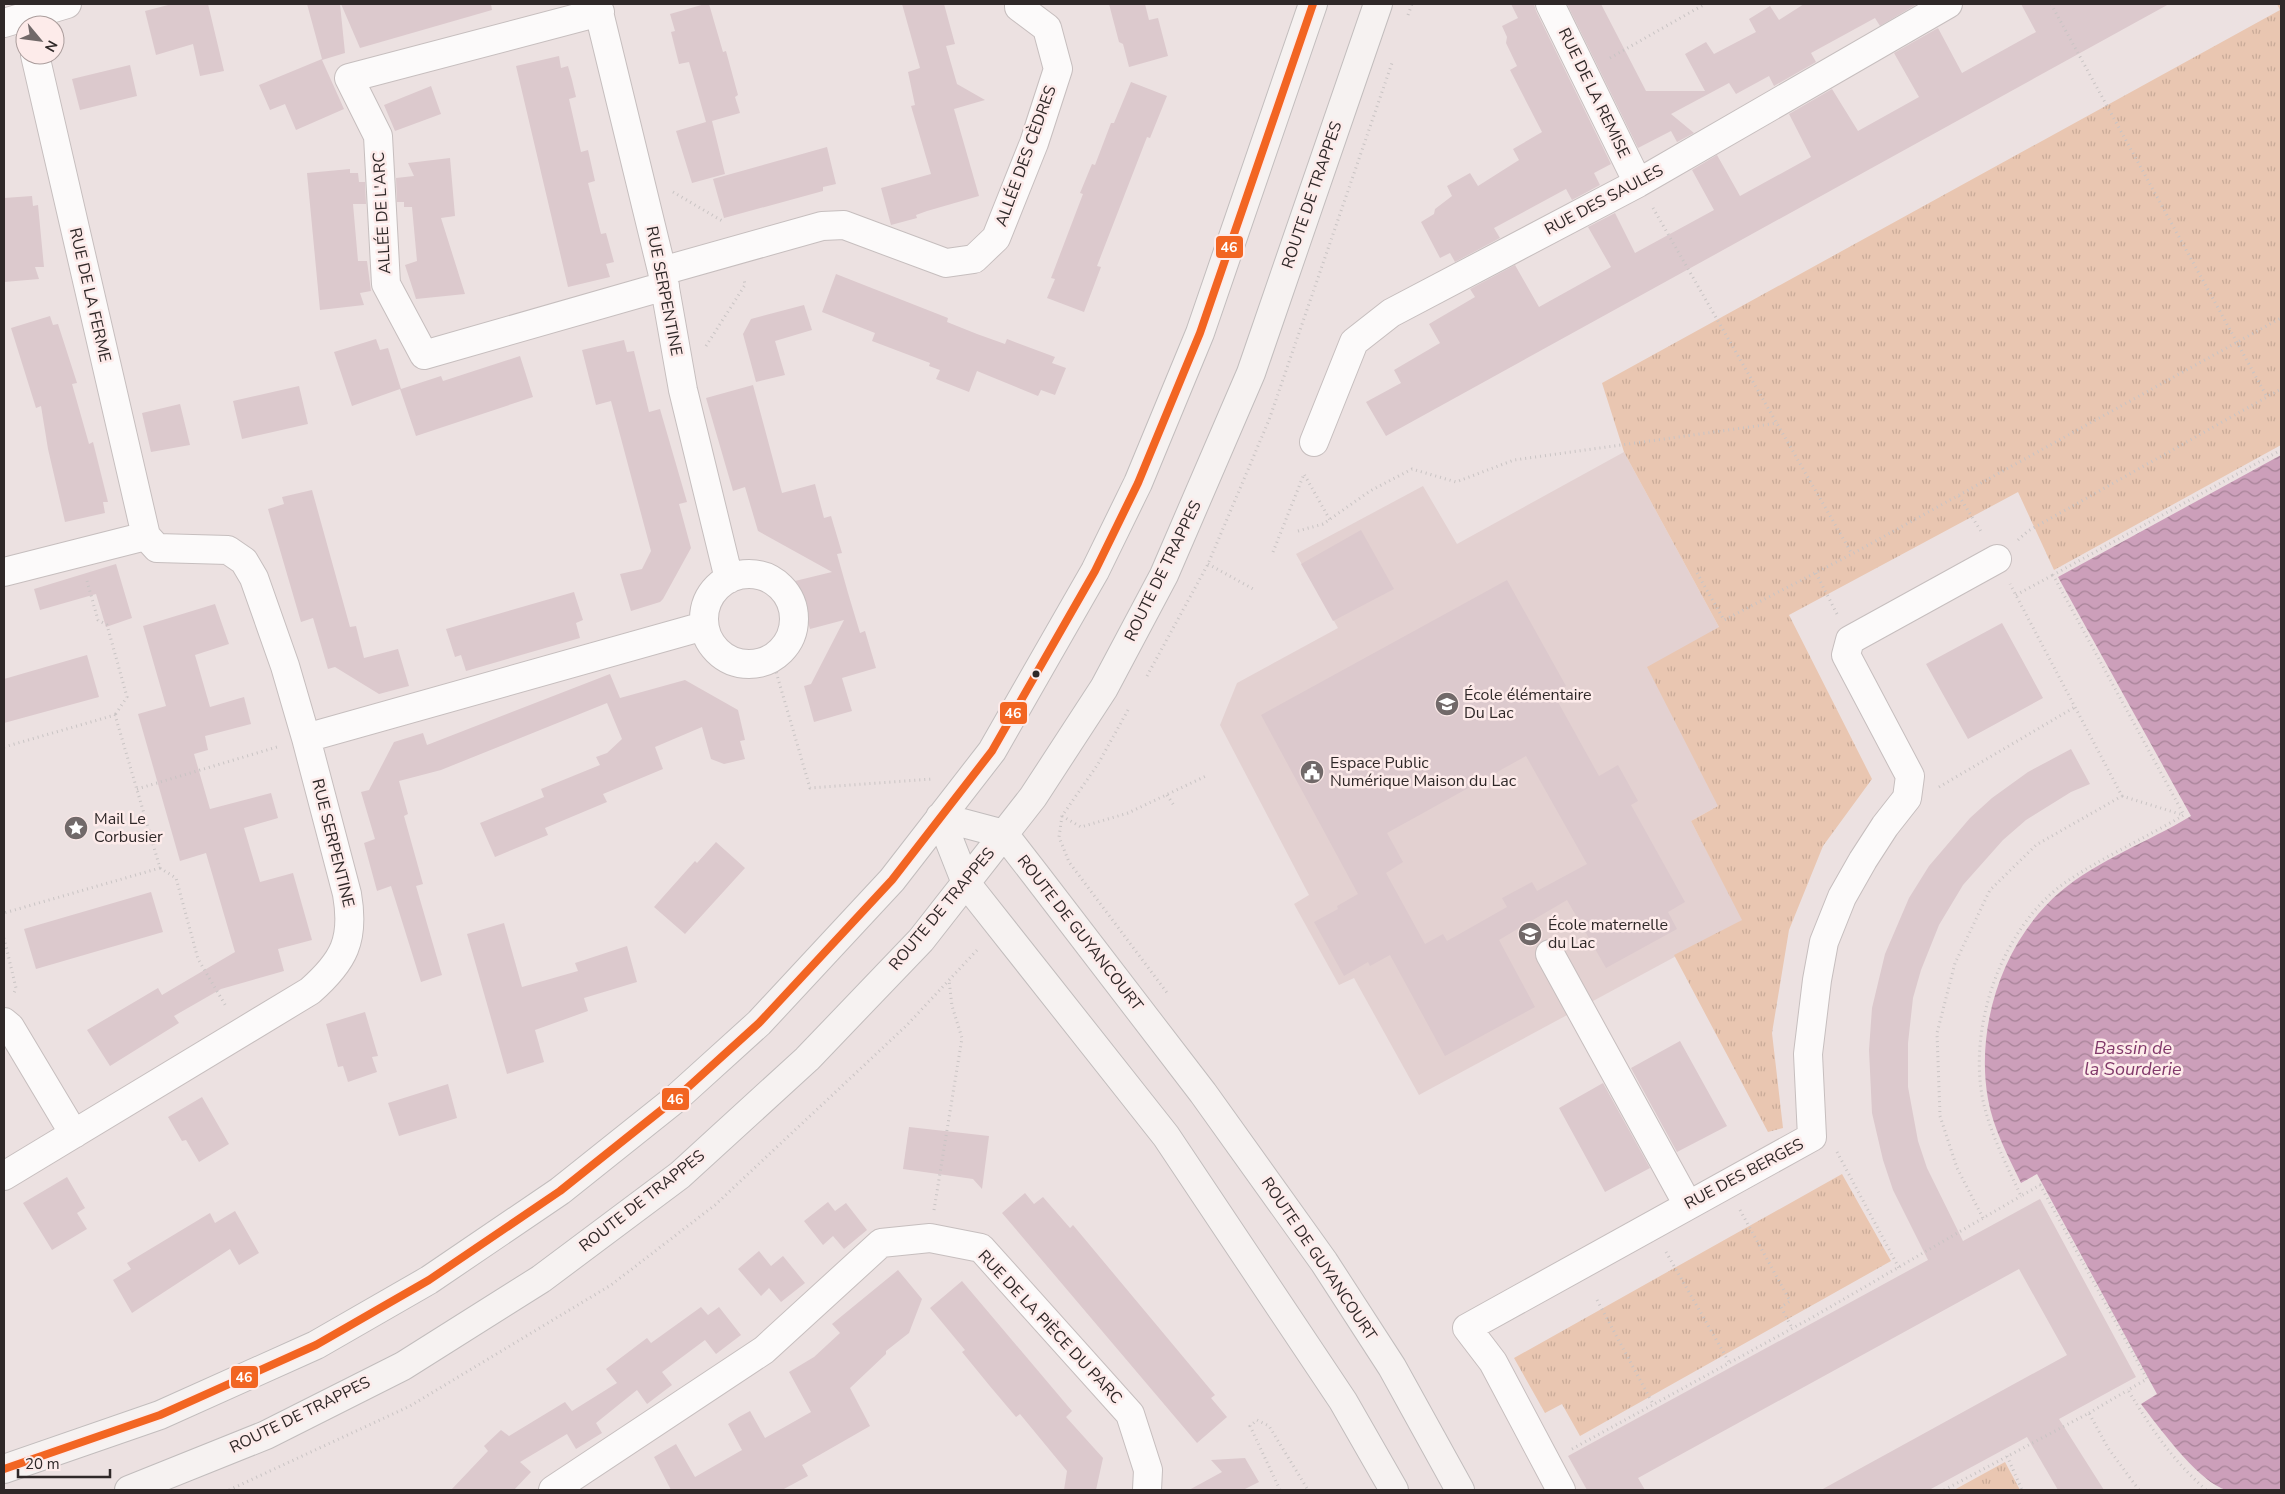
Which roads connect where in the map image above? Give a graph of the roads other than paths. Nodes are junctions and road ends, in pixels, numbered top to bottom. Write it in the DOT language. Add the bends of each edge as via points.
graph roads {
  1 [pos="67,4"];
  2 [pos="1018,4"];
  3 [pos="1313,4"];
  4 [pos="1378,4"];
  5 [pos="1550,4"];
  6 [pos="1948,4"];
  7 [pos="599,8"];
  8 [pos="38,15"];
  9 [pos="37,65"];
  10 [pos="1638,182"];
  11 [pos="664,278"];
  12 [pos="1314,442"];
  13 [pos="146,536"];
  14 [pos="1997,559"];
  15 [pos="4,572"];
  16 [pos="729,579"];
  17 [pos="704,626"];
  18 [pos="306,738"];
  19 [pos="940,817"];
  20 [pos="1004,834"];
  21 [pos="966,882"];
  22 [pos="1550,954"];
  23 [pos="7,1012"];
  24 [pos="74,1134"];
  25 [pos="4,1176"];
  26 [pos="1688,1204"];
  27 [pos="4,1469"];
  28 [pos="129,1490"];
  29 [pos="553,1490"];
  30 [pos="1147,1490"];
  31 [pos="1394,1490"];
  32 [pos="1460,1490"];
  33 [pos="1561,1490"];
  1 -- 8 [label="street"];
  2 -- 11 [label="street, ALLÉE DES CÈDRES" via="1048,28 1058,69 1034,143 996,238 974,259 946,263 844,225 822,226 736,250"];
  3 -- 19 [label="main road" via="1200,333 1138,483 1095,571 992,751"];
  4 -- 20 [label="main road, ROUTE DE TRAPPES" via="1251,373 1164,575 1104,688 1033,797"];
  5 -- 10 [label="street, RUE DE LA REMISE"];
  6 -- 10 [label="street, RUE DES SAULES"];
  7 -- 11 [label="street, RUE SERPENTINE"];
  7 -- 11 [label="street, ALLÉE DE L'ARC" via="349,78 378,136 386,284 424,354"];
  9 -- 13 [label="street, RUE DE LA FERME"];
  10 -- 12 [label="street, RUE DES SAULES" via="1391,313 1354,342"];
  11 -- 16 [label="street, RUE SERPENTINE" via="683,390"];
  13 -- 15 [label="street"];
  13 -- 18 [label="street, RUE SERPENTINE" via="157,548 228,550 244,561 254,578 285,666"];
  14 -- 26 [label="street, RUE DES BERGES" via="1850,640 1846,655 1910,776 1908,798 1884,826 1863,860 1842,897 1824,942 1816,980 1808,1054 1812,1138"];
  16 -- 17 [label="street" via="709,598"];
  16 -- 17 [label="street" via="744,574 759,575 773,581 792,604 794,620 791,635 784,648 772,658 744,665 729,660 713,646"];
  17 -- 18 [label="street"];
  18 -- 24 [label="street, RUE SERPENTINE" via="347,894 351,918 345,951 325,978 310,991"];
  19 -- 20 [label="main road"];
  19 -- 21 [label="main road"];
  19 -- 27 [label="main road" via="892,880 759,1023 674,1100 560,1191 429,1280 316,1345 160,1415"];
  20 -- 21 [label="main road, ROUTE DE TRAPPES"];
  20 -- 32 [label="main road, ROUTE DE GUYANCOURT" via="1203,1093 1324,1262 1392,1367"];
  21 -- 28 [label="main road, ROUTE DE TRAPPES" via="921,940 807,1059 680,1175 541,1279 403,1366 266,1435"];
  21 -- 31 [label="main road" via="1166,1136 1343,1401"];
  22 -- 26 [label="street"];
  23 -- 24 [label="street" via="10,1027"];
  24 -- 25 [label="street, RUE SERPENTINE"];
  26 -- 33 [label="street, RUE DES BERGES" via="1467,1328 1493,1362"];
  29 -- 30 [label="street, RUE DE LA PIÈCE DU PARC" via="764,1350 880,1243 930,1238 981,1248 1130,1414 1148,1470"];
}
